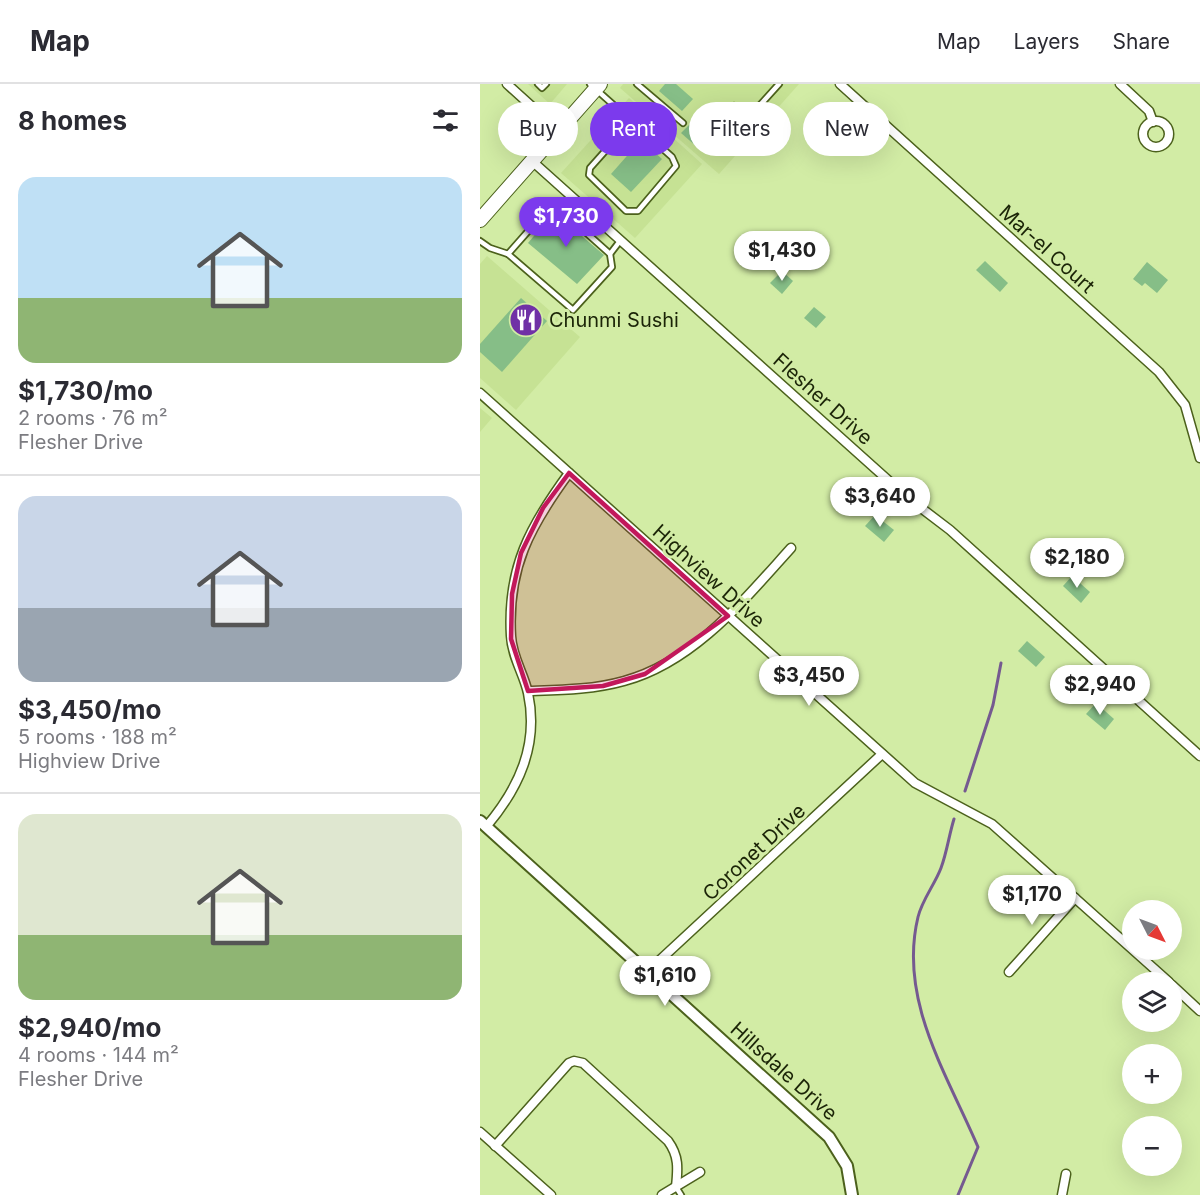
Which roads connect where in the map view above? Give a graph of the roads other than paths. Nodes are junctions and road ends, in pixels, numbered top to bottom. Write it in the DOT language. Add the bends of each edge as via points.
graph roads {
  1 [pos="507,84"];
  2 [pos="638,84"];
  3 [pos="779,84"];
  4 [pos="840,84"];
  5 [pos="1120,84"];
  6 [pos="595,86"];
  7 [pos="527,102"];
  8 [pos="611,102"];
  9 [pos="763,102"];
  10 [pos="578,107"];
  11 [pos="631,122"];
  12 [pos="1153,122"];
  13 [pos="683,123"];
  14 [pos="536,156"];
  15 [pos="532,161"];
  16 [pos="481,216"];
  17 [pos="480,241"];
  18 [pos="621,241"];
  19 [pos="508,254"];
  20 [pos="610,254"];
  21 [pos="480,393"];
  22 [pos="1200,458"];
  23 [pos="569,473"];
  24 [pos="790,548"];
  25 [pos="728,616"];
  26 [pos="528,691"];
  27 [pos="882,754"];
  28 [pos="1200,756"];
  29 [pos="483,824"];
  30 [pos="1075,898"];
  31 [pos="647,972"];
  32 [pos="1009,972"];
  33 [pos="1157,972"];
  34 [pos="1182,995"];
  35 [pos="1200,1011"];
  36 [pos="480,1132"];
  37 [pos="495,1146"];
  38 [pos="700,1173"];
  39 [pos="1066,1174"];
  40 [pos="679,1191"];
  41 [pos="551,1195"];
  42 [pos="662,1195"];
  43 [pos="852,1195"];
  44 [pos="1062,1195"];
  1 -- 7 [label="street"];
  2 -- 13 [label="lane"];
  3 -- 9 [label="lane"];
  4 -- 22 [label="street, Mar-el Court" via="1159,372 1185,405"];
  5 -- 12 [label="street" via="1149,111"];
  6 -- 8 [label="lane"];
  6 -- 10 [label="highway"];
  11 -- 11 [label="lane" via="672,157 676,166 633,213 626,211 589,175 590,168"];
  14 -- 15 [label="highway"];
  15 -- 16 [label="highway"];
  15 -- 18 [label="street, Flesher Drive"];
  17 -- 19 [label="lane"];
  18 -- 20 [label="lane"];
  18 -- 28 [label="street, Flesher Drive"];
  19 -- 20 [label="lane" via="553,203"];
  19 -- 20 [label="lane" via="573,310 612,267"];
  21 -- 23 [label="street, Highview Drive"];
  23 -- 25 [label="street, Highview Drive"];
  23 -- 26 [label="street" via="529,533 515,573 511,639"];
  24 -- 25 [label="street"];
  25 -- 26 [label="street" via="682,653 645,674 603,686"];
  25 -- 27 [label="street, Highview Drive"];
  26 -- 29 [label="street" via="530,731 521,777 508,801"];
  27 -- 30 [label="street, Highview Drive" via="915,783 992,824"];
  27 -- 31 [label="street, Coronet Drive"];
  29 -- 31 [label="street, Hillsdale Drive"];
  30 -- 32 [label="street"];
  30 -- 33 [label="street, Highview Drive"];
  31 -- 43 [label="street, Hillsdale Drive" via="830,1137 847,1166"];
  34 -- 35 [label="street, Highview Drive"];
  36 -- 37 [label="street"];
  37 -- 40 [label="street" via="564,1068 574,1061 583,1063 675,1150"];
  37 -- 41 [label="street"];
  38 -- 40 [label="street"];
  39 -- 44 [label="street"];
  40 -- 42 [label="street"];
}
